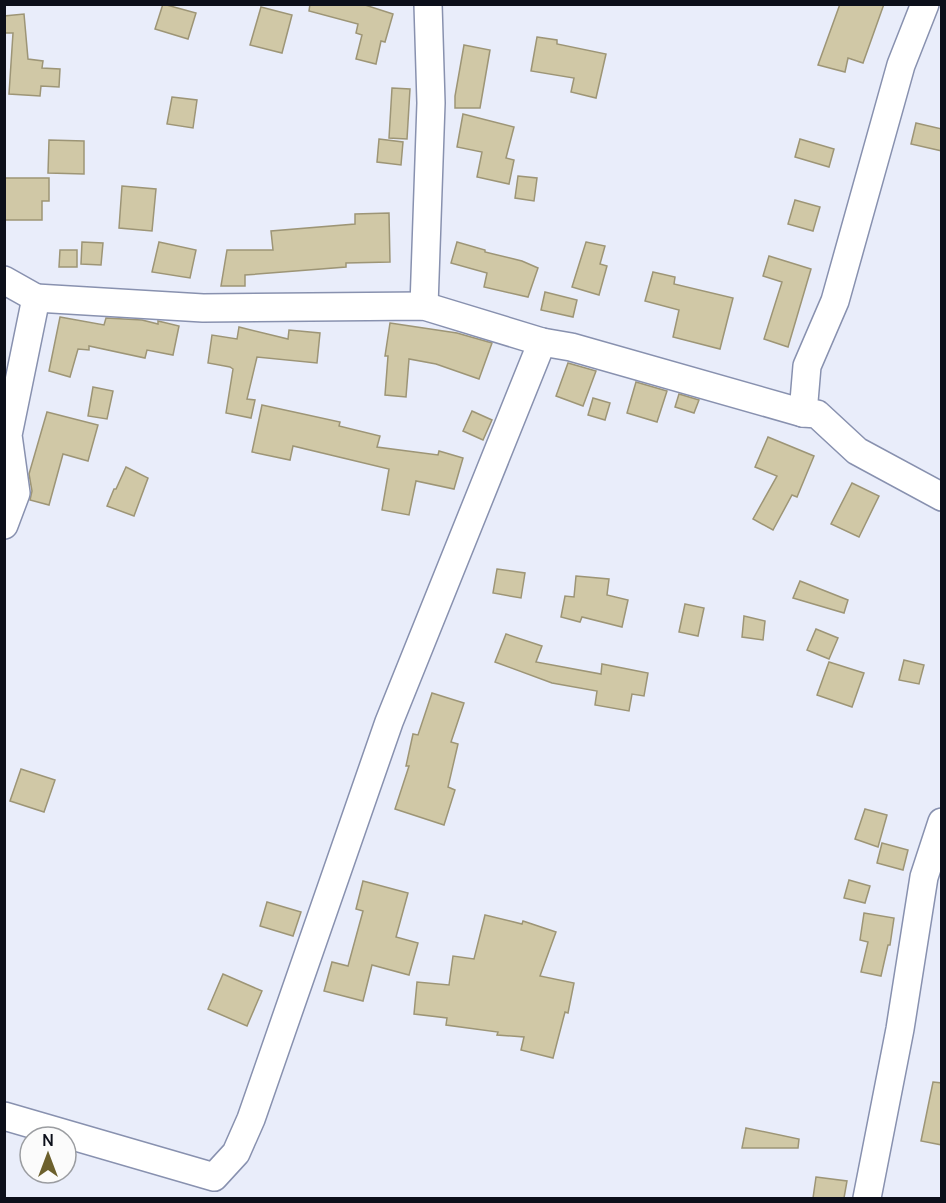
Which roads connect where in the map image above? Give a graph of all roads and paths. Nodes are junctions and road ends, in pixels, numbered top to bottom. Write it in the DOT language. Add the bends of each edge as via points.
graph roads {
  1 [pos="428,4"];
  2 [pos="925,4"];
  3 [pos="4,280"];
  4 [pos="36,298"];
  5 [pos="424,306"];
  6 [pos="542,342"];
  7 [pos="803,413"];
  8 [pos="942,496"];
  9 [pos="4,525"];
  10 [pos="942,822"];
  11 [pos="4,1116"];
  12 [pos="867,1198"];
  1 -- 5 [label="street" via="431,103"];
  2 -- 7 [label="street" via="901,65 836,301 807,366"];
  3 -- 4 [label="street"];
  4 -- 5 [label="street" via="203,308"];
  4 -- 9 [label="street" via="8,435 16,493"];
  5 -- 6 [label="street"];
  6 -- 7 [label="street"];
  6 -- 11 [label="street" via="389,722 236,1153 214,1177"];
  7 -- 8 [label="street" via="817,414 857,451"];
  10 -- 12 [label="street" via="924,877"];
}
